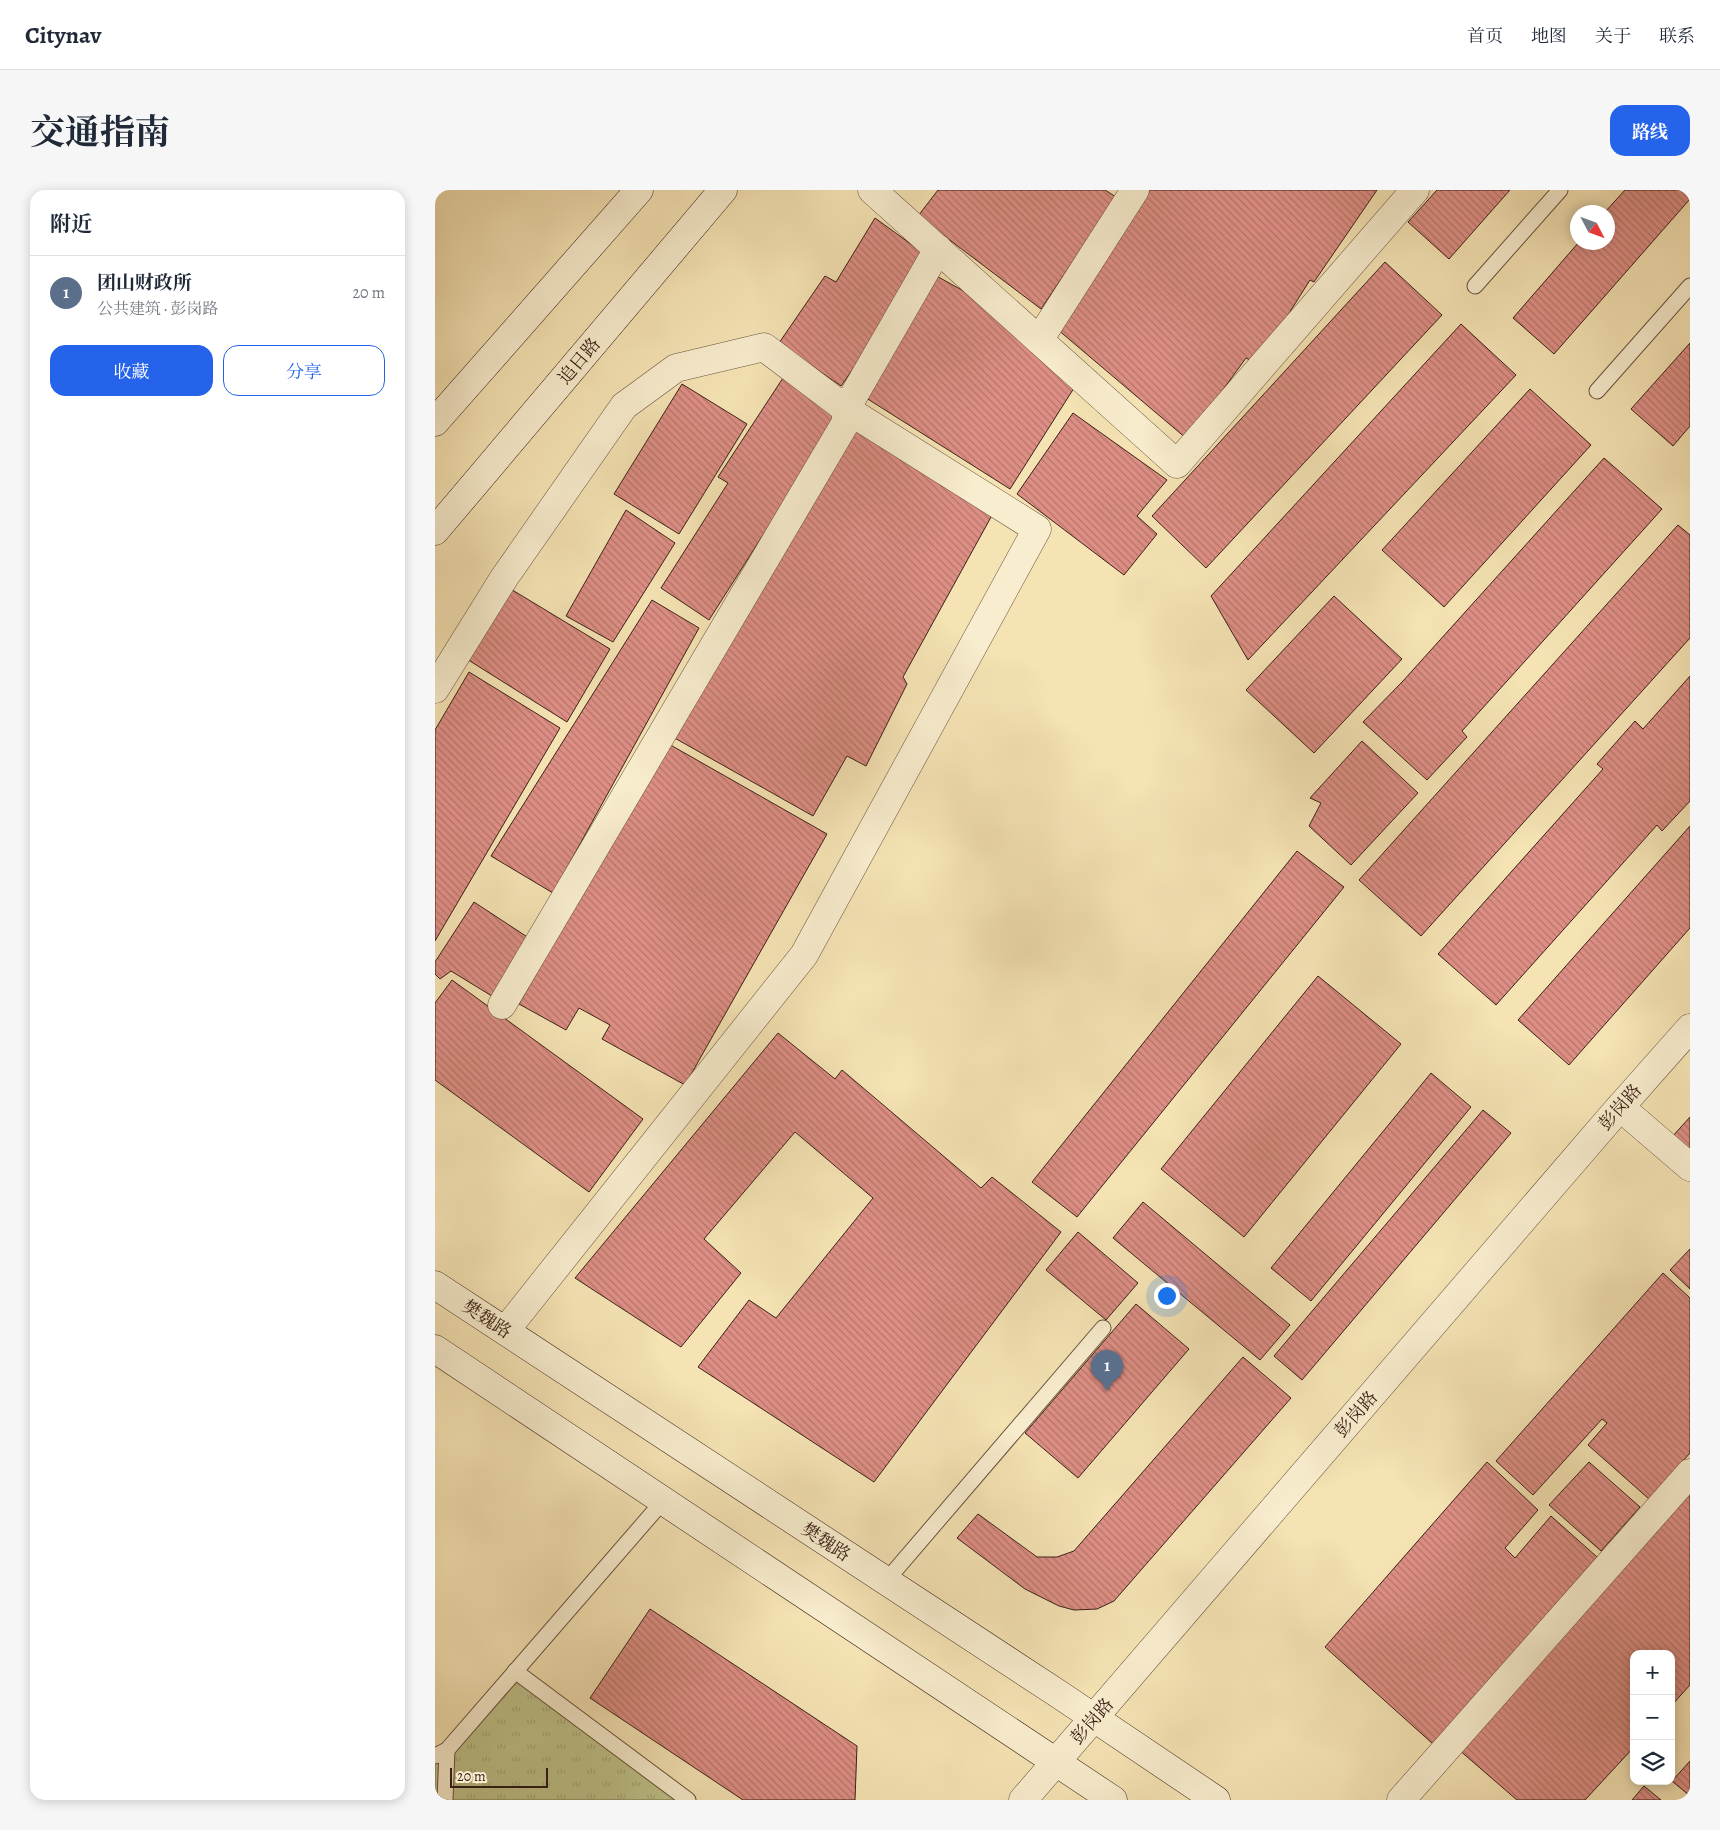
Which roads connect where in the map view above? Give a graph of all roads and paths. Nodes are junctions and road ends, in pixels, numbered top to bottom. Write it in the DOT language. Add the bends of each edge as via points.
graph roads {
  1 [pos="639,190"];
  2 [pos="723,190"];
  3 [pos="872,190"];
  4 [pos="1135,190"];
  5 [pos="1415,190"];
  6 [pos="1560,190"];
  7 [pos="938,249"];
  8 [pos="1475,286"];
  9 [pos="1690,286"];
  10 [pos="1039,340"];
  11 [pos="1597,391"];
  12 [pos="846,408"];
  13 [pos="435,422"];
  14 [pos="435,531"];
  15 [pos="435,690"];
  16 [pos="502,1006"];
  17 [pos="1690,1028"];
  18 [pos="1620,1107"];
  19 [pos="1690,1167"];
  20 [pos="435,1285"];
  21 [pos="1103,1328"];
  22 [pos="505,1331"];
  23 [pos="435,1349"];
  24 [pos="1690,1473"];
  25 [pos="664,1500"];
  26 [pos="886,1581"];
  27 [pos="515,1671"];
  28 [pos="1094,1718"];
  29 [pos="441,1753"];
  30 [pos="1057,1762"];
  31 [pos="435,1796"];
  32 [pos="440,1800"];
  33 [pos="445,1800"];
  34 [pos="688,1800"];
  35 [pos="1023,1800"];
  36 [pos="1113,1800"];
  37 [pos="1216,1800"];
  38 [pos="1401,1800"];
  1 -- 13 [label="street"];
  2 -- 14 [label="street, 追日路"];
  3 -- 7 [label="street"];
  4 -- 10 [label="street"];
  5 -- 10 [label="street" via="1177,464"];
  6 -- 8 [label="lane"];
  7 -- 10 [label="street"];
  7 -- 12 [label="street"];
  9 -- 11 [label="lane"];
  12 -- 15 [label="street" via="764,347 676,368 624,406 504,578"];
  12 -- 16 [label="street" via="846,422"];
  12 -- 22 [label="street" via="1037,529 804,955"];
  17 -- 18 [label="street, 彭岗路"];
  18 -- 19 [label="street"];
  18 -- 28 [label="street, 彭岗路"];
  20 -- 22 [label="street, 樊魏路"];
  21 -- 26 [label="lane"];
  22 -- 26 [label="street, 樊魏路"];
  23 -- 25 [label="street"];
  24 -- 38 [label="street"];
  25 -- 27 [label="lane"];
  25 -- 30 [label="street"];
  26 -- 28 [label="street, 樊魏路"];
  27 -- 29 [label="lane"];
  27 -- 34 [label="lane"];
  28 -- 30 [label="street, 彭岗路"];
  28 -- 37 [label="street, 樊魏路"];
  29 -- 33 [label="lane"];
  30 -- 35 [label="street, 彭岗路"];
  30 -- 36 [label="street"];
  31 -- 32 [label="lane"];
}
